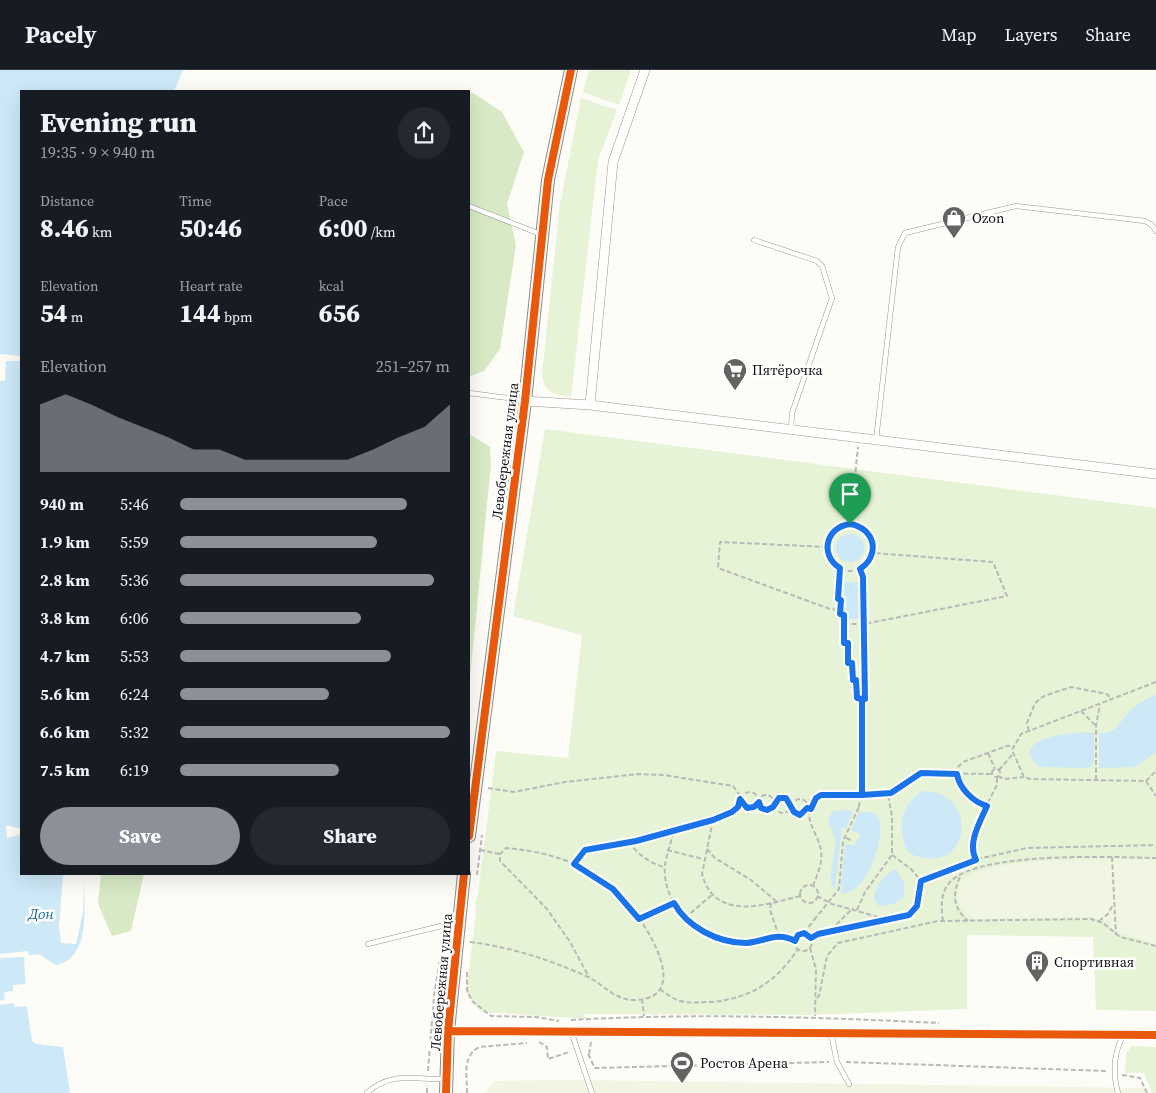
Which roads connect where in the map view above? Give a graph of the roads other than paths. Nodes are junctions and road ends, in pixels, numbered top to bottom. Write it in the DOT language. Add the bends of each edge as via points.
graph roads {
  1 [pos="571,70"];
  2 [pos="645,70"];
  3 [pos="470,206"];
  4 [pos="1156,231"];
  5 [pos="542,235"];
  6 [pos="754,240"];
  7 [pos="470,393"];
  8 [pos="525,401"];
  9 [pos="590,404"];
  10 [pos="790,430"];
  11 [pos="876,440"];
  12 [pos="1156,474"];
  13 [pos="470,828"];
  14 [pos="470,875"];
  15 [pos="459,922"];
  16 [pos="368,944"];
  17 [pos="571,1030"];
  18 [pos="448,1031"];
  19 [pos="831,1032"];
  20 [pos="1123,1035"];
  21 [pos="1156,1035"];
  22 [pos="446,1079"];
  23 [pos="849,1084"];
  24 [pos="367,1093"];
  25 [pos="446,1093"];
  26 [pos="592,1093"];
  27 [pos="1118,1093"];
  1 -- 5 [label="main road, Левобережная улица" via="550,171"];
  2 -- 9 [label="street" via="613,162"];
  3 -- 5 [label="lane"];
  4 -- 11 [label="lane" via="1145,221 1016,206 906,233 898,247"];
  5 -- 8 [label="main road, Левобережная улица"];
  6 -- 10 [label="lane" via="817,261 832,293 792,413"];
  7 -- 8 [label="lane"];
  8 -- 9 [label="street"];
  8 -- 13 [label="main road, Левобережная улица"];
  9 -- 10 [label="street"];
  10 -- 11 [label="street"];
  11 -- 12 [label="street"];
  14 -- 15 [label="main road, Левобережная улица"];
  15 -- 16 [label="lane"];
  15 -- 18 [label="main road, Левобережная улица"];
  17 -- 18 [label="street"];
  17 -- 19 [label="street"];
  17 -- 26 [label="lane"];
  18 -- 22 [label="main road, Левобережная улица"];
  19 -- 20 [label="street"];
  19 -- 23 [label="lane" via="837,1062"];
  20 -- 21 [label="street"];
  20 -- 27 [label="lane" via="1118,1044 1114,1071"];
  22 -- 24 [label="lane" via="383,1080"];
  22 -- 25 [label="main road, Левобережная улица"];
}
